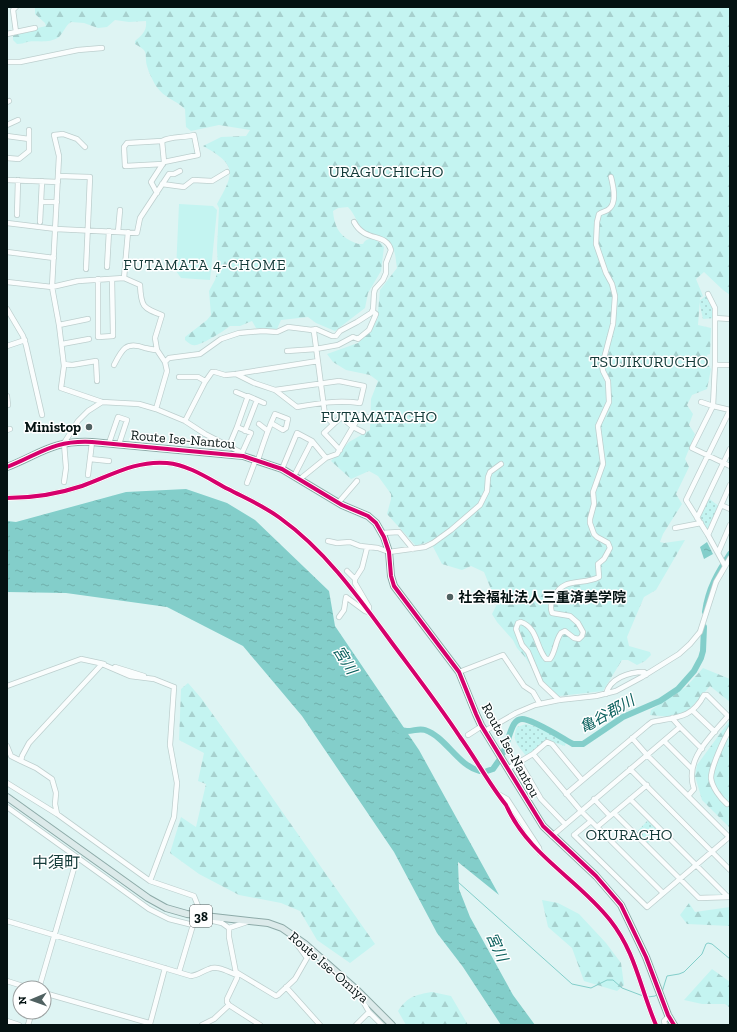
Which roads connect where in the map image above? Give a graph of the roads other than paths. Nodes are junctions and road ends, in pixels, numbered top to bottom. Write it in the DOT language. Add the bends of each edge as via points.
graph roads {
  1 [pos="16,7"];
  2 [pos="34,28"];
  3 [pos="16,32"];
  4 [pos="7,34"];
  5 [pos="102,48"];
  6 [pos="7,62"];
  7 [pos="18,120"];
  8 [pos="7,125"];
  9 [pos="29,130"];
  10 [pos="7,136"];
  11 [pos="29,139"];
  12 [pos="162,141"];
  13 [pos="85,147"];
  14 [pos="7,158"];
  15 [pos="164,163"];
  16 [pos="180,171"];
  17 [pos="227,172"];
  18 [pos="58,176"];
  19 [pos="611,177"];
  20 [pos="7,180"];
  21 [pos="18,180"];
  22 [pos="42,181"];
  23 [pos="58,182"];
  24 [pos="162,184"];
  25 [pos="157,193"];
  26 [pos="41,202"];
  27 [pos="57,202"];
  28 [pos="120,210"];
  29 [pos="17,214"];
  30 [pos="40,222"];
  31 [pos="354,222"];
  32 [pos="7,223"];
  33 [pos="56,229"];
  34 [pos="88,230"];
  35 [pos="109,231"];
  36 [pos="118,232"];
  37 [pos="128,232"];
  38 [pos="7,252"];
  39 [pos="54,258"];
  40 [pos="107,267"];
  41 [pos="86,269"];
  42 [pos="124,278"];
  43 [pos="98,279"];
  44 [pos="112,279"];
  45 [pos="7,282"];
  46 [pos="52,287"];
  47 [pos="708,294"];
  48 [pos="7,309"];
  49 [pos="372,312"];
  50 [pos="716,318"];
  51 [pos="88,319"];
  52 [pos="730,319"];
  53 [pos="59,325"];
  54 [pos="312,330"];
  55 [pos="89,339"];
  56 [pos="25,340"];
  57 [pos="62,344"];
  58 [pos="7,346"];
  59 [pos="316,349"];
  60 [pos="157,350"];
  61 [pos="287,351"];
  62 [pos="318,361"];
  63 [pos="165,362"];
  64 [pos="64,364"];
  65 [pos="114,365"];
  66 [pos="715,365"];
  67 [pos="730,365"];
  68 [pos="236,374"];
  69 [pos="179,377"];
  70 [pos="97,381"];
  71 [pos="205,381"];
  72 [pos="321,383"];
  73 [pos="275,390"];
  74 [pos="236,392"];
  75 [pos="7,396"];
  76 [pos="248,397"];
  77 [pos="257,400"];
  78 [pos="102,402"];
  79 [pos="324,402"];
  80 [pos="701,402"];
  81 [pos="264,403"];
  82 [pos="8,405"];
  83 [pos="713,406"];
  84 [pos="156,409"];
  85 [pos="730,410"];
  86 [pos="243,411"];
  87 [pos="42,415"];
  88 [pos="252,415"];
  89 [pos="370,418"];
  90 [pos="185,421"];
  91 [pos="271,423"];
  92 [pos="259,424"];
  93 [pos="333,424"];
  94 [pos="237,427"];
  95 [pos="353,427"];
  96 [pos="245,431"];
  97 [pos="268,431"];
  98 [pos="363,432"];
  99 [pos="312,441"];
  100 [pos="92,442"];
  101 [pos="64,443"];
  102 [pos="109,443"];
  103 [pos="119,444"];
  104 [pos="229,446"];
  105 [pos="730,449"];
  106 [pos="340,450"];
  107 [pos="243,454"];
  108 [pos="708,456"];
  109 [pos="326,458"];
  110 [pos="90,459"];
  111 [pos="257,460"];
  112 [pos="109,461"];
  113 [pos="723,463"];
  114 [pos="501,464"];
  115 [pos="730,466"];
  116 [pos="7,467"];
  117 [pos="282,469"];
  118 [pos="88,475"];
  119 [pos="297,477"];
  120 [pos="357,481"];
  121 [pos="64,482"];
  122 [pos="247,483"];
  123 [pos="730,485"];
  124 [pos="7,498"];
  125 [pos="338,503"];
  126 [pos="721,505"];
  127 [pos="730,509"];
  128 [pos="697,518"];
  129 [pos="701,523"];
  130 [pos="730,525"];
  131 [pos="675,528"];
  132 [pos="382,533"];
  133 [pos="708,535"];
  134 [pos="328,541"];
  135 [pos="367,548"];
  136 [pos="413,549"];
  137 [pos="389,552"];
  138 [pos="718,553"];
  139 [pos="730,558"];
  140 [pos="724,564"];
  141 [pos="346,571"];
  142 [pos="355,579"];
  143 [pos="369,612"];
  144 [pos="339,617"];
  145 [pos="102,664"];
  146 [pos="459,672"];
  147 [pos="646,675"];
  148 [pos="7,686"];
  149 [pos="606,694"];
  150 [pos="559,700"];
  151 [pos="540,704"];
  152 [pos="693,711"];
  153 [pos="729,715"];
  154 [pos="672,718"];
  155 [pos="680,727"];
  156 [pos="484,729"];
  157 [pos="730,729"];
  158 [pos="715,732"];
  159 [pos="468,735"];
  160 [pos="632,738"];
  161 [pos="664,741"];
  162 [pos="7,746"];
  163 [pos="702,749"];
  164 [pos="533,754"];
  165 [pos="647,755"];
  166 [pos="21,761"];
  167 [pos="520,763"];
  168 [pos="509,768"];
  169 [pos="630,769"];
  170 [pos="692,769"];
  171 [pos="582,780"];
  172 [pos="7,783"];
  173 [pos="647,785"];
  174 [pos="566,794"];
  175 [pos="688,796"];
  176 [pos="7,797"];
  177 [pos="594,799"];
  178 [pos="630,799"];
  179 [pos="727,804"];
  180 [pos="7,807"];
  181 [pos="581,811"];
  182 [pos="57,814"];
  183 [pos="612,814"];
  184 [pos="591,821"];
  185 [pos="565,824"];
  186 [pos="597,827"];
  187 [pos="552,836"];
  188 [pos="729,837"];
  189 [pos="712,851"];
  190 [pos="77,858"];
  191 [pos="696,865"];
  192 [pos="730,870"];
  193 [pos="680,879"];
  194 [pos="150,881"];
  195 [pos="663,893"];
  196 [pos="729,897"];
  197 [pos="202,916"];
  198 [pos="250,921"];
  199 [pos="7,922"];
  200 [pos="229,928"];
  201 [pos="288,931"];
  202 [pos="54,935"];
  203 [pos="165,968"];
  204 [pos="179,972"];
  205 [pos="236,974"];
  206 [pos="41,980"];
  207 [pos="286,987"];
  208 [pos="358,991"];
  209 [pos="52,995"];
  210 [pos="229,1005"];
  211 [pos="369,1012"];
  212 [pos="669,1016"];
  213 [pos="7,1021"];
  214 [pos="150,1024"];
  215 [pos="19,1025"];
  216 [pos="205,1025"];
  217 [pos="260,1025"];
  218 [pos="320,1025"];
  219 [pos="356,1025"];
  220 [pos="382,1025"];
  221 [pos="392,1025"];
  222 [pos="656,1025"];
  223 [pos="665,1025"];
  224 [pos="674,1025"];
  1 -- 3 [label="street" via="13,10"];
  2 -- 3 [label="street"];
  3 -- 4 [label="street"];
  5 -- 6 [label="street"];
  7 -- 8 [label="street"];
  9 -- 11 [label="street"];
  10 -- 11 [label="street"];
  11 -- 14 [label="street" via="29,151 19,159"];
  12 -- 15 [label="street"];
  12 -- 15 [label="street" via="194,135 198,155"];
  12 -- 15 [label="street" via="127,143 124,147 125,166"];
  13 -- 18 [label="street" via="77,139 63,134 54,135 59,156"];
  15 -- 25 [label="street" via="151,182"];
  16 -- 24 [label="street" via="169,174"];
  17 -- 24 [label="street" via="212,181 193,180 184,187"];
  18 -- 23 [label="street"];
  18 -- 34 [label="street" via="90,177"];
  19 -- 150 [label="street" via="614,198 612,205 597,217 596,239 615,296 612,328 602,366 608,381 609,402 598,426 602,464 592,492 594,504 590,519 594,534 608,543 610,548 598,564 599,577 563,586 550,604 552,613 566,615 578,623 583,632 579,639 565,631 561,633 554,654 550,659 546,659 538,640 527,625 521,622 516,625 522,645 528,652 541,682"];
  20 -- 21 [label="street"];
  21 -- 22 [label="street"];
  21 -- 29 [label="street"];
  22 -- 23 [label="street"];
  22 -- 26 [label="street"];
  23 -- 27 [label="street"];
  24 -- 25 [label="street"];
  25 -- 37 [label="street" via="140,218 137,233"];
  26 -- 27 [label="street"];
  26 -- 30 [label="street"];
  27 -- 33 [label="street"];
  28 -- 36 [label="street"];
  31 -- 49 [label="street" via="358,229 366,234 387,242 391,250 386,263 386,273 375,289"];
  32 -- 33 [label="street"];
  33 -- 34 [label="street"];
  33 -- 39 [label="street"];
  34 -- 35 [label="street"];
  34 -- 41 [label="street"];
  35 -- 36 [label="street"];
  35 -- 40 [label="street"];
  36 -- 37 [label="street"];
  37 -- 42 [label="street"];
  38 -- 39 [label="street"];
  39 -- 46 [label="street"];
  42 -- 44 [label="street"];
  42 -- 60 [label="street" via="140,285 146,309 162,315 155,338"];
  43 -- 44 [label="street"];
  43 -- 44 [label="street" via="98,337 113,336"];
  43 -- 46 [label="street"];
  45 -- 46 [label="street"];
  46 -- 53 [label="street"];
  47 -- 50 [label="street" via="715,308"];
  48 -- 56 [label="street"];
  49 -- 54 [label="street" via="336,336"];
  49 -- 59 [label="street" via="376,314 369,330 358,339 353,337 338,345"];
  50 -- 52 [label="street"];
  50 -- 66 [label="street"];
  51 -- 53 [label="street"];
  53 -- 57 [label="street"];
  54 -- 59 [label="street"];
  54 -- 63 [label="street" via="288,327 277,332 239,333 220,339 200,354 169,358"];
  55 -- 57 [label="street"];
  56 -- 58 [label="street"];
  56 -- 87 [label="street"];
  57 -- 64 [label="street"];
  59 -- 61 [label="street"];
  59 -- 62 [label="street"];
  60 -- 63 [label="street"];
  60 -- 65 [label="street" via="131,345 121,350"];
  62 -- 68 [label="street"];
  62 -- 72 [label="street"];
  63 -- 84 [label="street" via="167,371"];
  64 -- 70 [label="street" via="96,361"];
  64 -- 78 [label="street" via="61,388"];
  66 -- 67 [label="street"];
  66 -- 83 [label="street"];
  68 -- 71 [label="street" via="225,375 215,372"];
  68 -- 73 [label="street"];
  69 -- 71 [label="street"];
  71 -- 90 [label="street"];
  72 -- 73 [label="street"];
  72 -- 79 [label="street"];
  72 -- 79 [label="street" via="338,381 364,386 360,403"];
  73 -- 79 [label="street" via="297,407"];
  74 -- 76 [label="street"];
  75 -- 82 [label="street"];
  76 -- 77 [label="street"];
  76 -- 86 [label="street"];
  77 -- 81 [label="street"];
  77 -- 88 [label="street"];
  78 -- 84 [label="street" via="139,404"];
  78 -- 101 [label="street" via="78,421"];
  79 -- 93 [label="street" via="325,415"];
  80 -- 83 [label="street"];
  83 -- 85 [label="street"];
  83 -- 108 [label="street" via="692,448"];
  84 -- 90 [label="street"];
  85 -- 108 [label="street"];
  86 -- 88 [label="street"];
  86 -- 94 [label="street"];
  88 -- 96 [label="street"];
  89 -- 95 [label="street" via="360,415"];
  90 -- 104 [label="street"];
  91 -- 97 [label="street"];
  92 -- 97 [label="street"];
  93 -- 95 [label="street" via="341,417"];
  93 -- 106 [label="street" via="324,433"];
  94 -- 96 [label="street"];
  94 -- 104 [label="street"];
  95 -- 98 [label="street"];
  95 -- 106 [label="street"];
  96 -- 107 [label="street" via="251,434"];
  97 -- 111 [label="street"];
  99 -- 109 [label="street"];
  99 -- 117 [label="street" via="297,433"];
  99 -- 119 [label="street"];
  100 -- 101 [label="main road, Route Ise-Nantou"];
  100 -- 102 [label="main road, Route Ise-Nantou"];
  100 -- 110 [label="street"];
  101 -- 116 [label="main road, Route Ise-Nantou" via="46,448"];
  101 -- 121 [label="street"];
  102 -- 103 [label="main road, Route Ise-Nantou"];
  102 -- 103 [label="street" via="118,417 127,420"];
  103 -- 107 [label="main road, Route Ise-Nantou"];
  104 -- 107 [label="street"];
  105 -- 113 [label="street"];
  106 -- 109 [label="street"];
  107 -- 111 [label="main road, Route Ise-Nantou"];
  108 -- 113 [label="street"];
  108 -- 128 [label="street" via="686,500"];
  109 -- 119 [label="street"];
  110 -- 112 [label="street"];
  110 -- 118 [label="street"];
  111 -- 117 [label="main road, Route Ise-Nantou"];
  111 -- 122 [label="street"];
  113 -- 115 [label="street"];
  113 -- 128 [label="street"];
  114 -- 136 [label="street" via="490,472 487,491 480,505 433,543"];
  117 -- 119 [label="main road, Route Ise-Nantou"];
  119 -- 125 [label="main road, Route Ise-Nantou"];
  120 -- 125 [label="street"];
  123 -- 126 [label="street"];
  124 -- 143 [label="street" via="52,494 141,464 169,463 192,470 281,519 308,541 330,564"];
  125 -- 132 [label="main road, Route Ise-Nantou" via="368,516"];
  126 -- 127 [label="street"];
  126 -- 133 [label="street"];
  128 -- 129 [label="street"];
  129 -- 131 [label="street"];
  129 -- 133 [label="street"];
  130 -- 138 [label="street"];
  132 -- 136 [label="street" via="399,532"];
  132 -- 137 [label="main road, Route Ise-Nantou"];
  133 -- 138 [label="street"];
  134 -- 135 [label="street" via="350,542"];
  135 -- 137 [label="street"];
  135 -- 142 [label="street" via="362,568"];
  136 -- 137 [label="street"];
  137 -- 146 [label="main road, Route Ise-Nantou" via="394,586"];
  138 -- 140 [label="street"];
  139 -- 140 [label="street"];
  140 -- 147 [label="street" via="700,632 679,654"];
  141 -- 142 [label="street"];
  142 -- 143 [label="street"];
  143 -- 144 [label="street" via="346,598 344,610"];
  143 -- 222 [label="street" via="442,710 511,817 540,853 597,905 618,930 634,960"];
  145 -- 148 [label="street" via="81,659"];
  145 -- 166 [label="street" via="29,743"];
  145 -- 194 [label="street" via="130,676 154,679 174,687 170,745 176,783 174,817"];
  146 -- 151 [label="street" via="503,655"];
  146 -- 156 [label="main road, Route Ise-Nantou"];
  147 -- 149 [label="street"];
  147 -- 149 [label="street" via="639,672 622,677 609,685"];
  149 -- 150 [label="street"];
  150 -- 151 [label="street"];
  151 -- 156 [label="street"];
  152 -- 153 [label="street" via="704,695 707,695"];
  152 -- 154 [label="street"];
  152 -- 158 [label="street"];
  153 -- 158 [label="street"];
  154 -- 155 [label="street"];
  154 -- 160 [label="street" via="652,722"];
  155 -- 161 [label="street"];
  155 -- 163 [label="street"];
  156 -- 159 [label="street"];
  156 -- 168 [label="main road, Route Ise-Nantou"];
  157 -- 179 [label="street" via="721,746 711,778 720,798"];
  158 -- 163 [label="street"];
  160 -- 165 [label="street"];
  160 -- 171 [label="street"];
  161 -- 165 [label="street"];
  161 -- 170 [label="street"];
  162 -- 166 [label="street" via="11,756"];
  163 -- 170 [label="street" via="695,758"];
  164 -- 167 [label="street"];
  164 -- 171 [label="street" via="547,742 552,744"];
  164 -- 174 [label="street"];
  165 -- 169 [label="street"];
  165 -- 175 [label="street"];
  166 -- 182 [label="street" via="52,779"];
  167 -- 168 [label="street"];
  167 -- 185 [label="street" via="541,799"];
  168 -- 187 [label="main road, Route Ise-Nantou" via="542,826"];
  169 -- 173 [label="street"];
  169 -- 177 [label="street"];
  170 -- 175 [label="street" via="694,789"];
  171 -- 174 [label="street"];
  172 -- 182 [label="street"];
  173 -- 178 [label="street"];
  173 -- 189 [label="street"];
  174 -- 181 [label="street"];
  175 -- 188 [label="street"];
  176 -- 197 [label="main road, Route Ise-Omiya / 38" via="148,898 176,912"];
  177 -- 181 [label="street"];
  177 -- 183 [label="street"];
  178 -- 183 [label="street"];
  178 -- 191 [label="street"];
  180 -- 190 [label="street"];
  181 -- 184 [label="street"];
  181 -- 185 [label="street"];
  182 -- 194 [label="street"];
  183 -- 186 [label="street"];
  183 -- 193 [label="street"];
  184 -- 186 [label="street"];
  184 -- 195 [label="street" via="574,835 647,907"];
  185 -- 187 [label="street"];
  186 -- 195 [label="street"];
  187 -- 212 [label="main road, Route Ise-Nantou" via="596,876 621,905 646,957"];
  188 -- 189 [label="street"];
  189 -- 191 [label="street"];
  189 -- 192 [label="street"];
  190 -- 202 [label="street"];
  190 -- 204 [label="street" via="159,914 193,925"];
  191 -- 193 [label="street"];
  191 -- 196 [label="street"];
  193 -- 195 [label="street"];
  193 -- 196 [label="street" via="699,898"];
  194 -- 197 [label="street" via="194,896"];
  197 -- 198 [label="main road, Route Ise-Omiya / 38"];
  197 -- 200 [label="street"];
  198 -- 200 [label="street"];
  198 -- 201 [label="main road, Route Ise-Omiya / 38" via="268,923"];
  199 -- 202 [label="street"];
  200 -- 205 [label="street"];
  201 -- 207 [label="street" via="307,958 295,979"];
  201 -- 208 [label="main road, Route Ise-Omiya / 38"];
  202 -- 203 [label="street"];
  202 -- 206 [label="street"];
  203 -- 204 [label="street"];
  203 -- 214 [label="street"];
  204 -- 205 [label="street" via="191,976 217,968"];
  205 -- 207 [label="street" via="276,996"];
  205 -- 210 [label="street" via="237,978 227,999"];
  207 -- 218 [label="street"];
  208 -- 211 [label="street"];
  208 -- 221 [label="main road, Route Ise-Omiya / 38"];
  209 -- 214 [label="street"];
  210 -- 216 [label="street"];
  210 -- 217 [label="street"];
  211 -- 219 [label="street"];
  211 -- 220 [label="street"];
  212 -- 223 [label="street" via="664,1021"];
  212 -- 224 [label="main road, Route Ise-Nantou"];
  213 -- 215 [label="street"];
}
